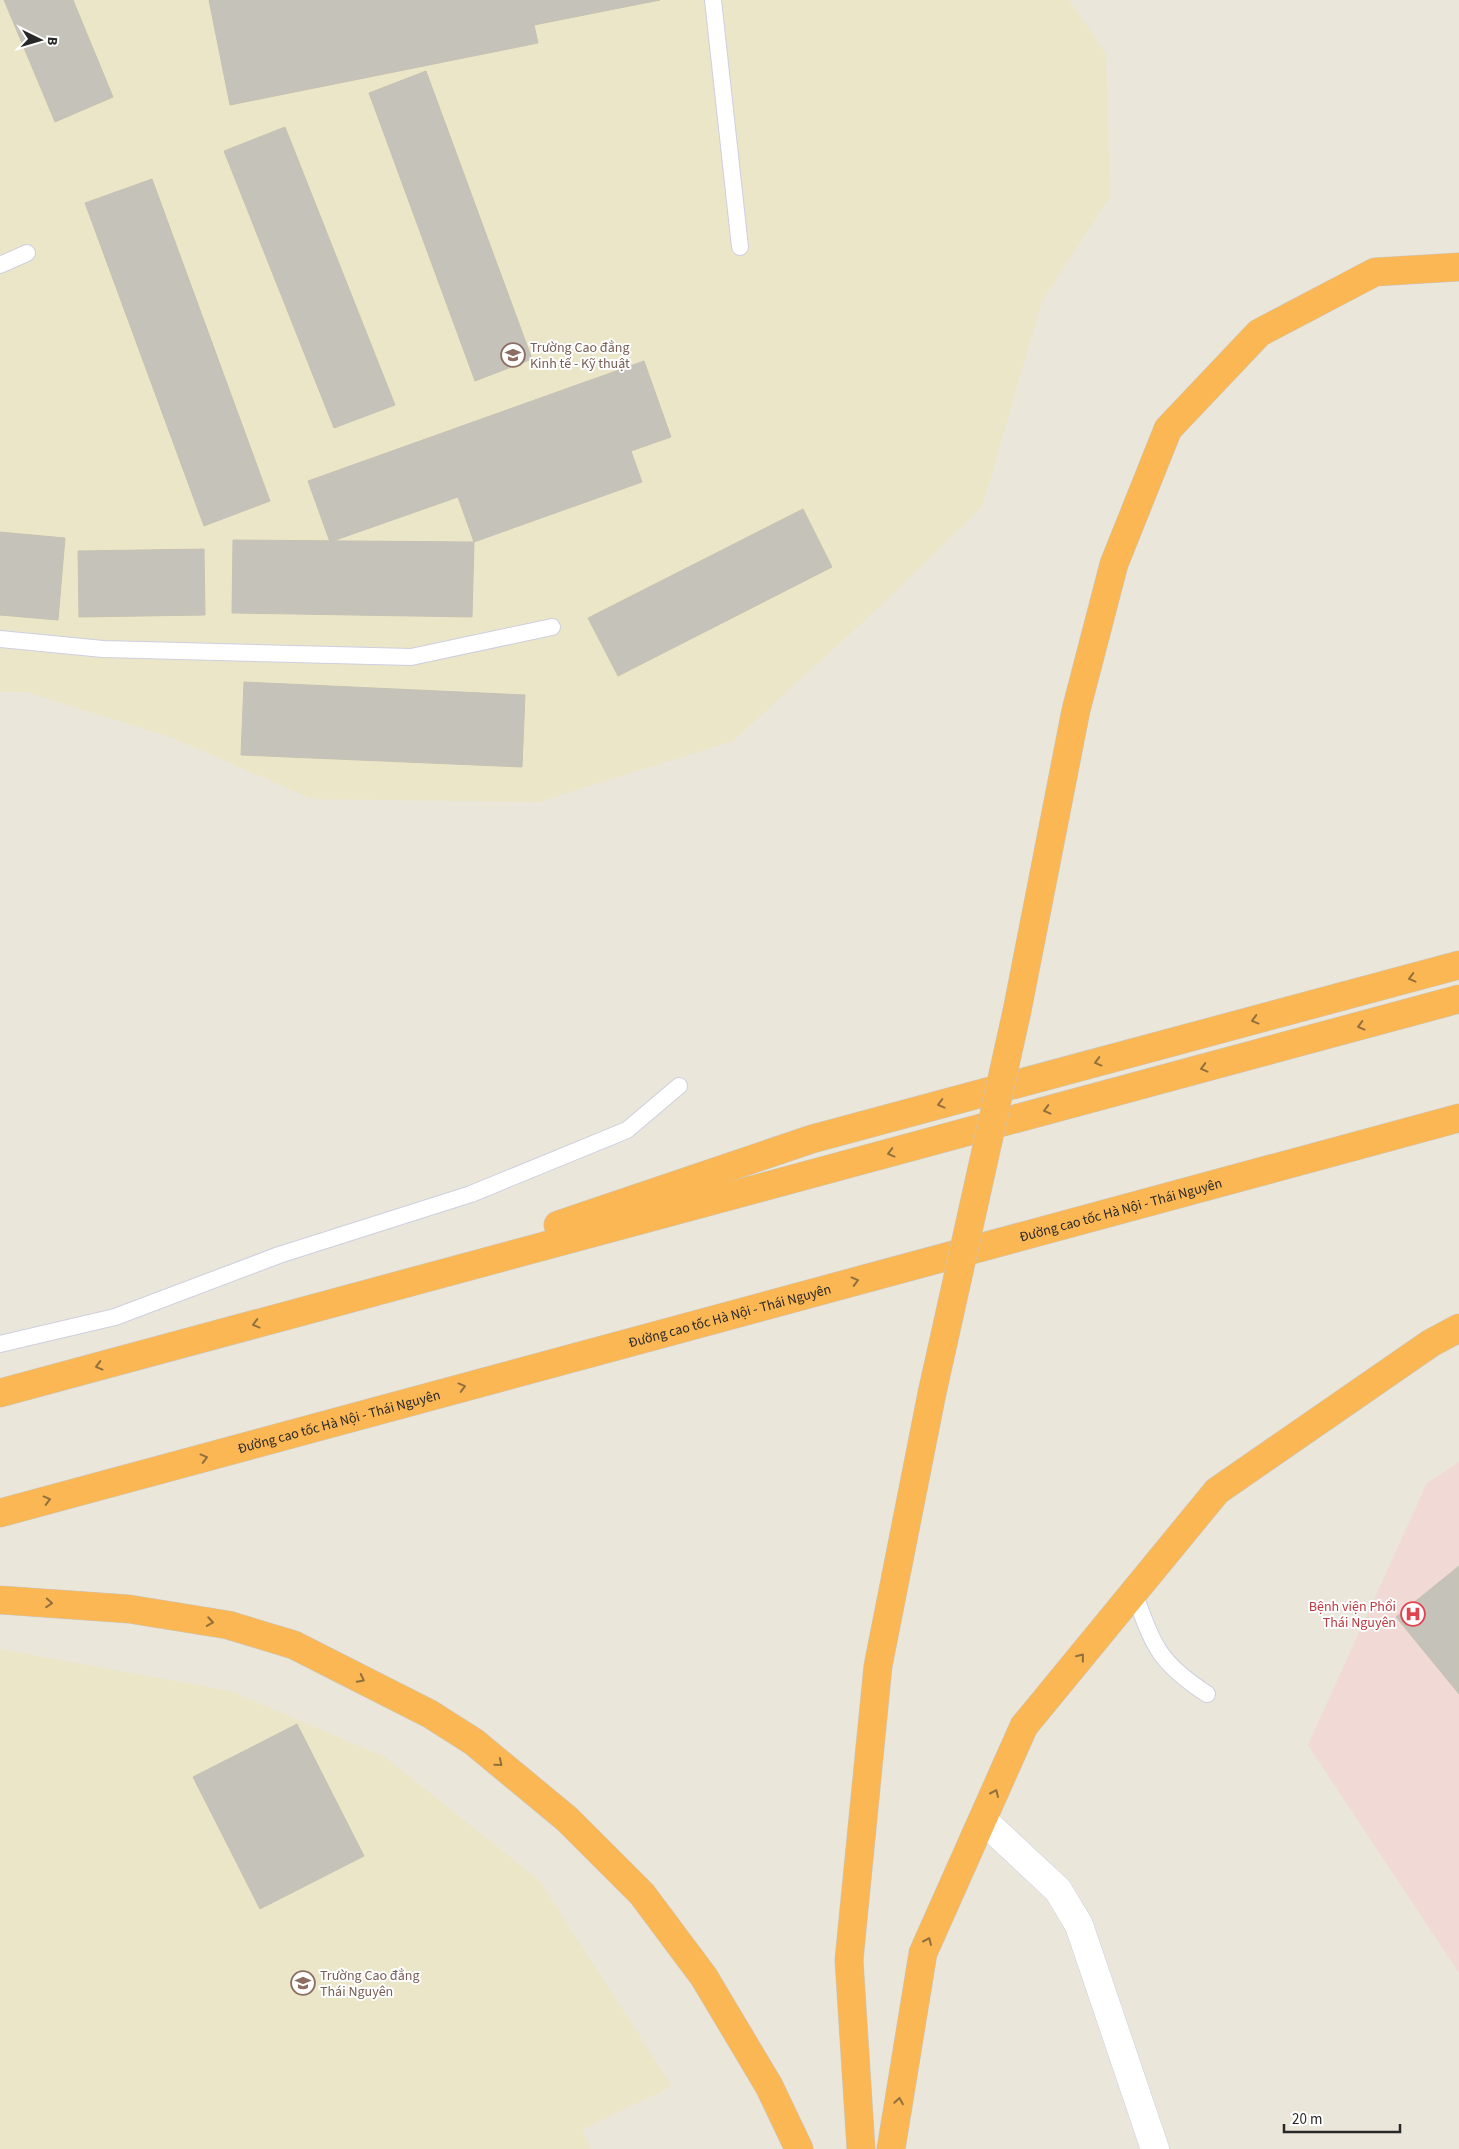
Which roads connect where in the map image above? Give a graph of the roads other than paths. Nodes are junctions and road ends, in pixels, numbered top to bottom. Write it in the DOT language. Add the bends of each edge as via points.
graph roads {
  1 [pos="713,0"];
  2 [pos="740,247"];
  3 [pos="27,253"];
  4 [pos="0,265"];
  5 [pos="1459,267"];
  6 [pos="552,627"];
  7 [pos="0,639"];
  8 [pos="1459,965"];
  9 [pos="1459,999"];
  10 [pos="679,1086"];
  11 [pos="1459,1118"];
  12 [pos="303,1312"];
  13 [pos="1459,1328"];
  14 [pos="0,1344"];
  15 [pos="0,1393"];
  16 [pos="0,1513"];
  17 [pos="1134,1593"];
  18 [pos="0,1600"];
  19 [pos="1207,1694"];
  20 [pos="982,1820"];
  21 [pos="800,2149"];
  22 [pos="861,2149"];
  23 [pos="891,2149"];
  24 [pos="1155,2149"];
  1 -- 2 [label="lane"];
  3 -- 4 [label="lane"];
  5 -- 22 [label="highway, bridge" via="1375,272 1259,334 1168,429 1114,564 1076,710 1016,1011 932,1392 878,1666 850,1960"];
  6 -- 7 [label="lane" via="411,657 102,649"];
  8 -- 12 [label="highway, one-way" via="812,1139"];
  9 -- 12 [label="highway, one-way"];
  10 -- 14 [label="lane" via="627,1130 472,1194 280,1255 114,1317"];
  16 -- 11 [label="highway, Đường cao tốc Hà Nội - Thái Nguyên, one-way"];
  12 -- 15 [label="highway, one-way"];
  13 -- 17 [label="highway" via="1431,1342 1217,1491"];
  17 -- 19 [label="lane" via="1154,1646 1163,1659 1182,1678"];
  20 -- 17 [label="highway, one-way" via="1024,1726"];
  18 -- 21 [label="highway, one-way" via="129,1609 228,1625 294,1645 430,1714 474,1742 567,1819 642,1894 704,1977 769,2086"];
  23 -- 20 [label="highway, one-way" via="922,1953"];
  20 -- 24 [label="street" via="1058,1890 1079,1925"];
}
